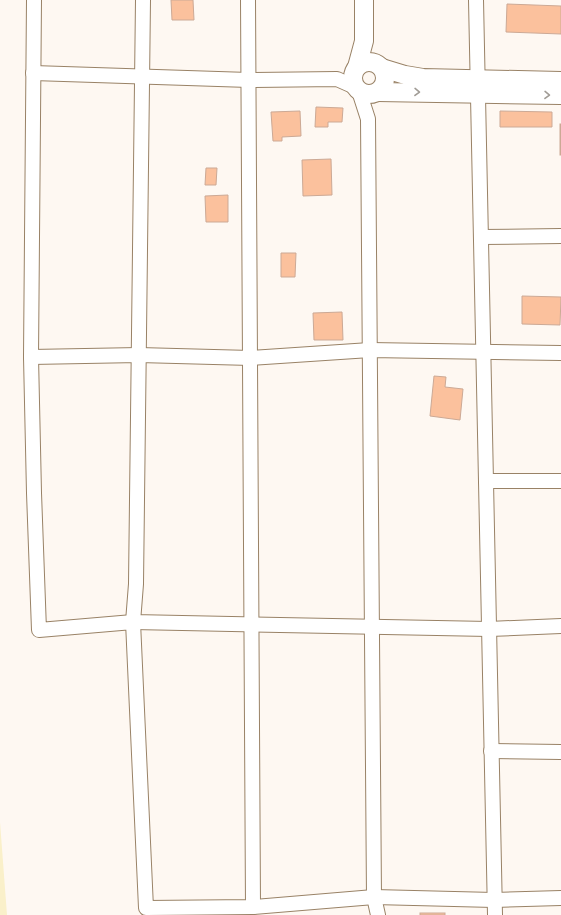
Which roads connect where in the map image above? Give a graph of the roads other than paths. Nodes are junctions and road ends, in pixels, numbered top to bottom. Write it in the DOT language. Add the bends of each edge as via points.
graph roads {
  1 [pos="34,0"];
  2 [pos="142,0"];
  3 [pos="248,0"];
  4 [pos="364,0"];
  5 [pos="476,0"];
  6 [pos="364,41"];
  7 [pos="380,66"];
  8 [pos="33,73"];
  9 [pos="142,76"];
  10 [pos="356,79"];
  11 [pos="249,80"];
  12 [pos="561,81"];
  13 [pos="478,86"];
  14 [pos="378,92"];
  15 [pos="561,95"];
  16 [pos="368,119"];
  17 [pos="561,236"];
  18 [pos="481,237"];
  19 [pos="370,350"];
  20 [pos="483,351"];
  21 [pos="561,353"];
  22 [pos="139,355"];
  23 [pos="31,357"];
  24 [pos="251,358"];
  25 [pos="486,481"];
  26 [pos="561,481"];
  27 [pos="133,622"];
  28 [pos="252,623"];
  29 [pos="372,626"];
  30 [pos="561,626"];
  31 [pos="489,628"];
  32 [pos="491,751"];
  33 [pos="561,752"];
  34 [pos="374,897"];
  35 [pos="561,898"];
  36 [pos="494,900"];
  37 [pos="247,910"];
  38 [pos="292,910"];
  39 [pos="146,912"];
  40 [pos="378,915"];
  41 [pos="495,915"];
  1 -- 8 [label="street"];
  2 -- 9 [label="street"];
  3 -- 11 [label="street"];
  4 -- 6 [label="street"];
  5 -- 13 [label="street"];
  6 -- 7 [label="street"];
  6 -- 10 [label="street"];
  7 -- 10 [label="street" via="367,62"];
  7 -- 13 [label="street" via="405,75"];
  7 -- 14 [label="street" via="386,78"];
  8 -- 9 [label="street"];
  8 -- 23 [label="street"];
  9 -- 11 [label="street"];
  9 -- 22 [label="street"];
  10 -- 11 [label="street"];
  10 -- 14 [label="street" via="368,95"];
  10 -- 16 [label="street"];
  11 -- 24 [label="street"];
  12 -- 13 [label="street"];
  14 -- 13 [label="street, one-way"];
  13 -- 15 [label="street, one-way"];
  13 -- 18 [label="street"];
  14 -- 16 [label="street"];
  16 -- 19 [label="street"];
  17 -- 18 [label="street"];
  18 -- 20 [label="street"];
  19 -- 20 [label="street"];
  19 -- 24 [label="street"];
  19 -- 29 [label="street"];
  20 -- 21 [label="street"];
  20 -- 25 [label="street"];
  22 -- 23 [label="street"];
  22 -- 24 [label="street"];
  22 -- 27 [label="street" via="136,584"];
  23 -- 27 [label="street" via="39,630"];
  24 -- 28 [label="street"];
  25 -- 26 [label="street"];
  25 -- 31 [label="street"];
  27 -- 28 [label="street"];
  27 -- 39 [label="street"];
  28 -- 29 [label="street"];
  28 -- 37 [label="street"];
  29 -- 31 [label="street"];
  29 -- 34 [label="street"];
  30 -- 31 [label="street"];
  31 -- 32 [label="street"];
  32 -- 33 [label="street"];
  32 -- 36 [label="street"];
  34 -- 36 [label="street"];
  34 -- 38 [label="street"];
  34 -- 40 [label="street"];
  35 -- 36 [label="street"];
  36 -- 41 [label="street"];
  37 -- 38 [label="street"];
  37 -- 39 [label="street"];
}
